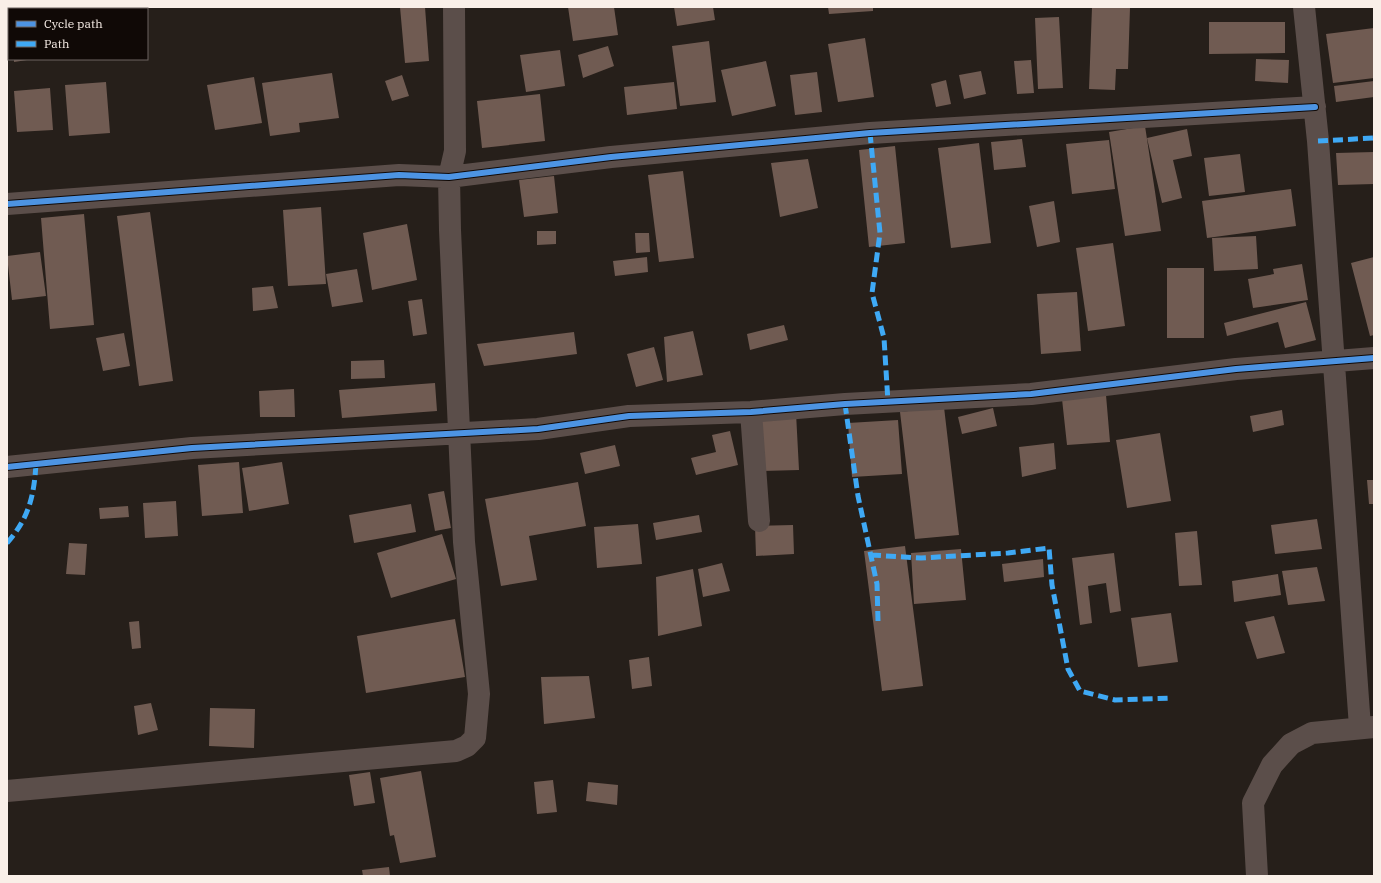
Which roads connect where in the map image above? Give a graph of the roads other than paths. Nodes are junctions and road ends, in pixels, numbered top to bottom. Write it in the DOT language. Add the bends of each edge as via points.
graph roads {
  1 [pos="454,7"];
  2 [pos="1304,7"];
  3 [pos="1314,107"];
  4 [pos="449,177"];
  5 [pos="7,204"];
  6 [pos="1374,358"];
  7 [pos="1334,361"];
  8 [pos="751,412"];
  9 [pos="460,435"];
  10 [pos="7,467"];
  11 [pos="759,521"];
  12 [pos="1367,727"];
  13 [pos="7,791"];
  14 [pos="1257,876"];
  1 -- 4 [label="street" via="455,151"];
  2 -- 3 [label="street"];
  3 -- 4 [label="street" via="870,133 611,156"];
  3 -- 7 [label="street"];
  4 -- 5 [label="street" via="400,175"];
  4 -- 9 [label="street"];
  6 -- 7 [label="street"];
  7 -- 8 [label="street" via="1236,369 1031,394"];
  7 -- 12 [label="street"];
  8 -- 9 [label="street" via="629,416 538,430"];
  8 -- 11 [label="street"];
  9 -- 10 [label="street" via="192,448"];
  9 -- 13 [label="street" via="464,542 479,694 475,738 467,746 456,751"];
  12 -- 14 [label="street" via="1312,733 1291,744 1272,765 1253,803"];
}
